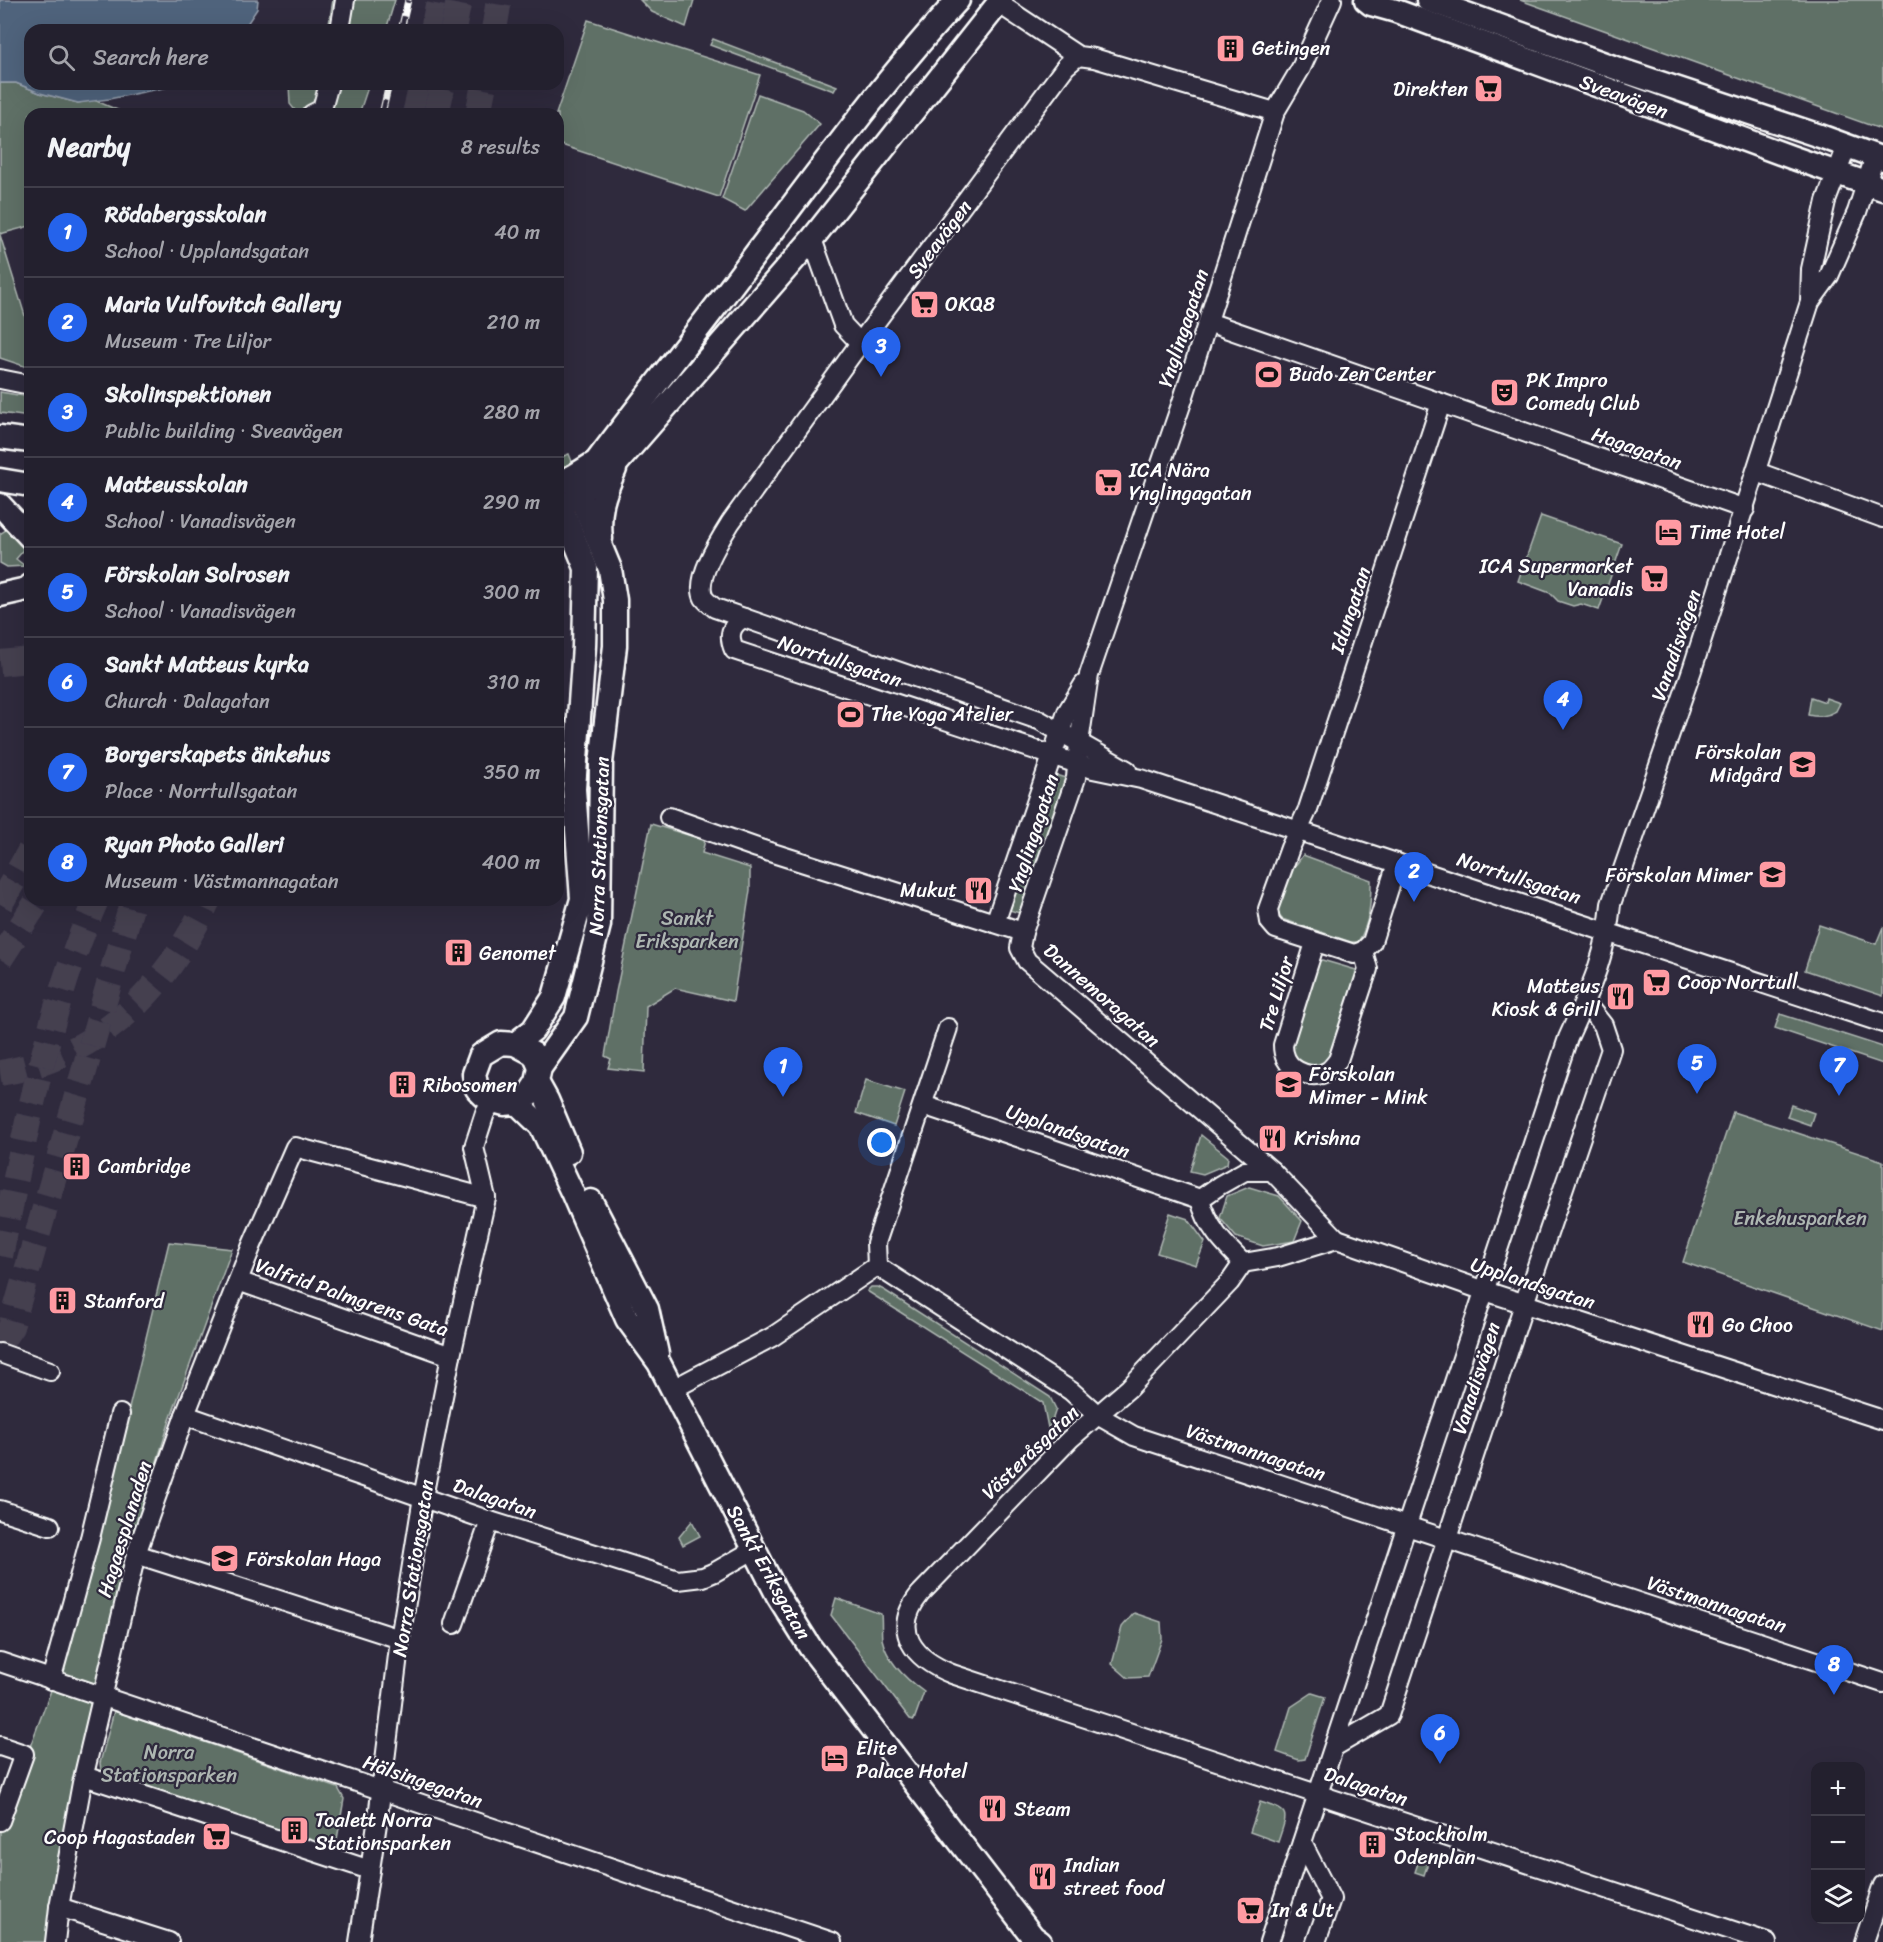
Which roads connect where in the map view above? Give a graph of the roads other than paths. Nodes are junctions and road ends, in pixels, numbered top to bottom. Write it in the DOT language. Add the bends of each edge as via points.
graph roads {
  1 [pos="345,0"];
  2 [pos="958,0"];
  3 [pos="1332,0"];
  4 [pos="1366,0"];
  5 [pos="1428,0"];
  6 [pos="999,2"];
  7 [pos="341,24"];
  8 [pos="1078,56"];
  9 [pos="327,90"];
  10 [pos="323,108"];
  11 [pos="1275,112"];
  12 [pos="1847,146"];
  13 [pos="1879,158"];
  14 [pos="1837,174"];
  15 [pos="1875,186"];
  16 [pos="812,239"];
  17 [pos="1810,302"];
  18 [pos="1208,322"];
  19 [pos="860,343"];
  20 [pos="0,379"];
  21 [pos="24,384"];
  22 [pos="1441,403"];
  23 [pos="0,424"];
  24 [pos="24,426"];
  25 [pos="0,437"];
  26 [pos="24,440"];
  27 [pos="618,462"];
  28 [pos="1757,472"];
  29 [pos="0,480"];
  30 [pos="24,484"];
  31 [pos="564,498"];
  32 [pos="564,499"];
  33 [pos="564,500"];
  34 [pos="0,505"];
  35 [pos="1745,509"];
  36 [pos="1883,518"];
  37 [pos="564,529"];
  38 [pos="24,531"];
  39 [pos="602,549"];
  40 [pos="24,590"];
  41 [pos="0,595"];
  42 [pos="705,598"];
  43 [pos="744,618"];
  44 [pos="1089,675"];
  45 [pos="1060,732"];
  46 [pos="1079,743"];
  47 [pos="1052,755"];
  48 [pos="1077,763"];
  49 [pos="1141,778"];
  50 [pos="669,818"];
  51 [pos="1299,830"];
  52 [pos="1397,863"];
  53 [pos="995,923"];
  54 [pos="1608,931"];
  55 [pos="1023,932"];
  56 [pos="1315,943"];
  57 [pos="1363,951"];
  58 [pos="1584,1001"];
  59 [pos="1883,1023"];
  60 [pos="948,1028"];
  61 [pos="515,1044"];
  62 [pos="538,1075"];
  63 [pos="485,1095"];
  64 [pos="517,1103"];
  65 [pos="923,1105"];
  66 [pos="1272,1171"];
  67 [pos="486,1198"];
  68 [pos="1200,1199"];
  69 [pos="1337,1239"];
  70 [pos="1242,1263"];
  71 [pos="877,1266"];
  72 [pos="238,1281"];
  73 [pos="1485,1291"];
  74 [pos="1524,1304"];
  75 [pos="0,1353"];
  76 [pos="451,1356"];
  77 [pos="659,1363"];
  78 [pos="50,1371"];
  79 [pos="673,1389"];
  80 [pos="120,1414"];
  81 [pos="185,1415"];
  82 [pos="1099,1416"];
  83 [pos="1883,1420"];
  84 [pos="423,1497"];
  85 [pos="0,1510"];
  86 [pos="490,1521"];
  87 [pos="50,1526"];
  88 [pos="1407,1526"];
  89 [pos="1447,1538"];
  90 [pos="755,1549"];
  91 [pos="136,1554"];
  92 [pos="454,1624"];
  93 [pos="400,1639"];
  94 [pos="0,1662"];
  95 [pos="952,1674"];
  96 [pos="51,1680"];
  97 [pos="1883,1683"];
  98 [pos="101,1698"];
  99 [pos="0,1746"];
  100 [pos="1334,1747"];
  101 [pos="84,1776"];
  102 [pos="382,1791"];
  103 [pos="1318,1794"];
  104 [pos="0,1821"];
  105 [pos="1302,1844"];
  106 [pos="370,1870"];
  107 [pos="1883,1885"];
  108 [pos="58,1907"];
  109 [pos="1033,1941"];
  110 [pos="55,1942"];
  111 [pos="170,1942"];
  112 [pos="359,1942"];
  113 [pos="832,1942"];
  114 [pos="1269,1942"];
  115 [pos="1316,1942"];
  116 [pos="1767,1942"];
  117 [pos="1864,1942"];
  1 -- 7 [label="street"];
  2 -- 31 [label="main road" via="811,178 596,462"];
  3 -- 11 [label="street, Ynglingagatan"];
  4 -- 14 [label="main road, Sveavägen"];
  5 -- 12 [label="main road, Sveavägen"];
  6 -- 8 [label="street"];
  6 -- 16 [label="main road"];
  8 -- 11 [label="street"];
  8 -- 19 [label="street, Sveavägen" via="1066,66"];
  9 -- 10 [label="street"];
  11 -- 18 [label="street, Ynglingagatan"];
  12 -- 13 [label="main road, Sveavägen"];
  12 -- 14 [label="street, Vanadisvägen"];
  13 -- 15 [label="street, Vanadisvägen"];
  14 -- 15 [label="main road, Sveavägen"];
  14 -- 17 [label="street, Vanadisvägen" via="1826,201 1811,269"];
  15 -- 17 [label="street, Vanadisvägen" via="1857,212 1829,276"];
  16 -- 19 [label="street" via="843,325"];
  16 -- 27 [label="main road"];
  17 -- 28 [label="street, Vanadisvägen"];
  18 -- 22 [label="street, Hagagatan"];
  18 -- 44 [label="street, Ynglingagatan"];
  19 -- 42 [label="street, Sveavägen" via="719,541 704,574 701,587"];
  20 -- 21 [label="street"];
  22 -- 35 [label="street, Hagagatan"];
  22 -- 51 [label="street, Idungatan"];
  23 -- 24 [label="main road"];
  25 -- 26 [label="main road"];
  27 -- 32 [label="main road" via="590,489"];
  27 -- 39 [label="main road" via="599,517"];
  28 -- 35 [label="street, Vanadisvägen"];
  28 -- 36 [label="street"];
  29 -- 30 [label="main road"];
  33 -- 39 [label="main road"];
  34 -- 38 [label="main road"];
  35 -- 54 [label="street, Vanadisvägen" via="1611,904"];
  37 -- 61 [label="main road, Norra Stationsgatan" via="576,541 586,568 574,789 582,899 554,997 533,1030"];
  39 -- 62 [label="main road, Norra Stationsgatan" via="610,568 615,600 615,646 601,763 599,926 576,1017"];
  40 -- 41 [label="main road"];
  42 -- 43 [label="street, Norrtullsgatan" via="714,608"];
  43 -- 45 [label="street, Norrtullsgatan" via="1039,720"];
  43 -- 47 [label="street, Norrtullsgatan" via="731,630 734,650"];
  44 -- 45 [label="street, Ynglingagatan"];
  44 -- 46 [label="street, Ynglingagatan"];
  45 -- 46 [label="street, Norrtullsgatan"];
  45 -- 47 [label="street, Ynglingagatan"];
  46 -- 48 [label="street, Ynglingagatan"];
  46 -- 49 [label="street, Norrtullsgatan"];
  47 -- 48 [label="street, Norrtullsgatan"];
  47 -- 53 [label="street, Ynglingagatan"];
  48 -- 49 [label="street, Norrtullsgatan"];
  48 -- 55 [label="street, Ynglingagatan" via="1076,778"];
  49 -- 51 [label="street, Norrtullsgatan"];
  50 -- 53 [label="street, Dannemoragatan"];
  51 -- 52 [label="street, Norrtullsgatan"];
  51 -- 56 [label="street, Tre Liljor" via="1268,909 1270,922 1276,928"];
  52 -- 54 [label="street, Norrtullsgatan"];
  52 -- 57 [label="street" via="1372,942"];
  53 -- 55 [label="street, Dannemoragatan"];
  54 -- 58 [label="street, Vanadisvägen" via="1602,960"];
  54 -- 59 [label="street, Norrtullsgatan"];
  55 -- 66 [label="street, Dannemoragatan" via="1020,948 1027,961"];
  56 -- 57 [label="street, Tre Liljor" via="1354,954"];
  56 -- 57 [label="street, Tre Liljor" via="1283,1045 1290,1065 1313,1076 1328,1071 1338,1060 1368,969"];
  58 -- 73 [label="street, Vanadisvägen" via="1568,1038"];
  58 -- 74 [label="street, Vanadisvägen" via="1603,1025 1611,1049"];
  60 -- 65 [label="street"];
  61 -- 62 [label="main road" via="534,1054"];
  61 -- 63 [label="main road, Norra Stationsgatan" via="501,1043 481,1055 474,1074"];
  62 -- 64 [label="main road, Norra Stationsgatan" via="528,1096"];
  62 -- 77 [label="main road, Sankt Eriksgatan" via="588,1195 648,1309"];
  63 -- 64 [label="main road" via="504,1104"];
  63 -- 67 [label="street, Norra Stationsgatan" via="485,1113 474,1147"];
  64 -- 77 [label="main road, Sankt Eriksgatan" via="541,1126 627,1319"];
  65 -- 68 [label="street, Upplandsgatan"];
  65 -- 71 [label="street" via="876,1243"];
  66 -- 68 [label="street" via="1245,1171"];
  66 -- 69 [label="street, Dannemoragatan"];
  67 -- 72 [label="street, Hagaesplanaden" via="295,1147"];
  67 -- 76 [label="street, Norra Stationsgatan"];
  68 -- 70 [label="street" via="1204,1216 1216,1236"];
  69 -- 70 [label="street" via="1278,1257"];
  69 -- 73 [label="street, Upplandsgatan"];
  70 -- 82 [label="street, Västeråsgatan" via="1222,1290"];
  71 -- 79 [label="street" via="772,1337"];
  71 -- 82 [label="street, Västmannagatan" via="1071,1391"];
  72 -- 76 [label="street, Valfrid Palmgrens Gata"];
  72 -- 81 [label="street, Hagaesplanaden"];
  73 -- 74 [label="street, Upplandsgatan"];
  73 -- 88 [label="street, Vanadisvägen"];
  74 -- 83 [label="street, Upplandsgatan"];
  74 -- 89 [label="street, Vanadisvägen"];
  75 -- 78 [label="street"];
  76 -- 84 [label="street, Norra Stationsgatan"];
  77 -- 79 [label="main road, Sankt Eriksgatan"];
  79 -- 90 [label="main road, Sankt Eriksgatan"];
  80 -- 96 [label="street, Hagaesplanaden"];
  81 -- 84 [label="street, Dalagatan"];
  81 -- 91 [label="street, Hagaesplanaden"];
  82 -- 88 [label="street, Västmannagatan" via="1134,1436"];
  82 -- 95 [label="street, Västeråsgatan" via="1070,1439 910,1607 907,1634 914,1651"];
  84 -- 86 [label="street, Dalagatan"];
  84 -- 93 [label="street, Norra Stationsgatan"];
  85 -- 87 [label="street"];
  86 -- 90 [label="street, Dalagatan" via="678,1580 703,1577"];
  86 -- 92 [label="street"];
  88 -- 89 [label="street, Västmannagatan"];
  88 -- 100 [label="street, Vanadisvägen"];
  89 -- 97 [label="street, Västmannagatan"];
  89 -- 100 [label="street, Vanadisvägen" via="1389,1715"];
  90 -- 109 [label="main road, Sankt Eriksgatan" via="810,1647"];
  91 -- 93 [label="street"];
  91 -- 98 [label="street, Hagaesplanaden"];
  93 -- 102 [label="street, Norra Stationsgatan"];
  94 -- 96 [label="street, Hälsingegatan"];
  95 -- 103 [label="street, Dalagatan"];
  96 -- 98 [label="street, Hälsingegatan"];
  98 -- 101 [label="street, Hagaesplanaden"];
  98 -- 102 [label="street, Hälsingegatan"];
  99 -- 104 [label="street" via="24,1754"];
  100 -- 103 [label="street, Vanadisvägen"];
  101 -- 106 [label="street"];
  101 -- 108 [label="street, Hagaesplanaden"];
  102 -- 106 [label="street, Norra Stationsgatan"];
  102 -- 113 [label="street, Hälsingegatan"];
  103 -- 105 [label="street, Vanadisvägen"];
  103 -- 116 [label="street, Dalagatan"];
  105 -- 114 [label="street, Vanadisvägen"];
  105 -- 115 [label="street" via="1331,1899"];
  106 -- 112 [label="street, Norra Stationsgatan"];
  107 -- 117 [label="street"];
  108 -- 110 [label="street, Hagaesplanaden"];
  108 -- 111 [label="street"];
}
